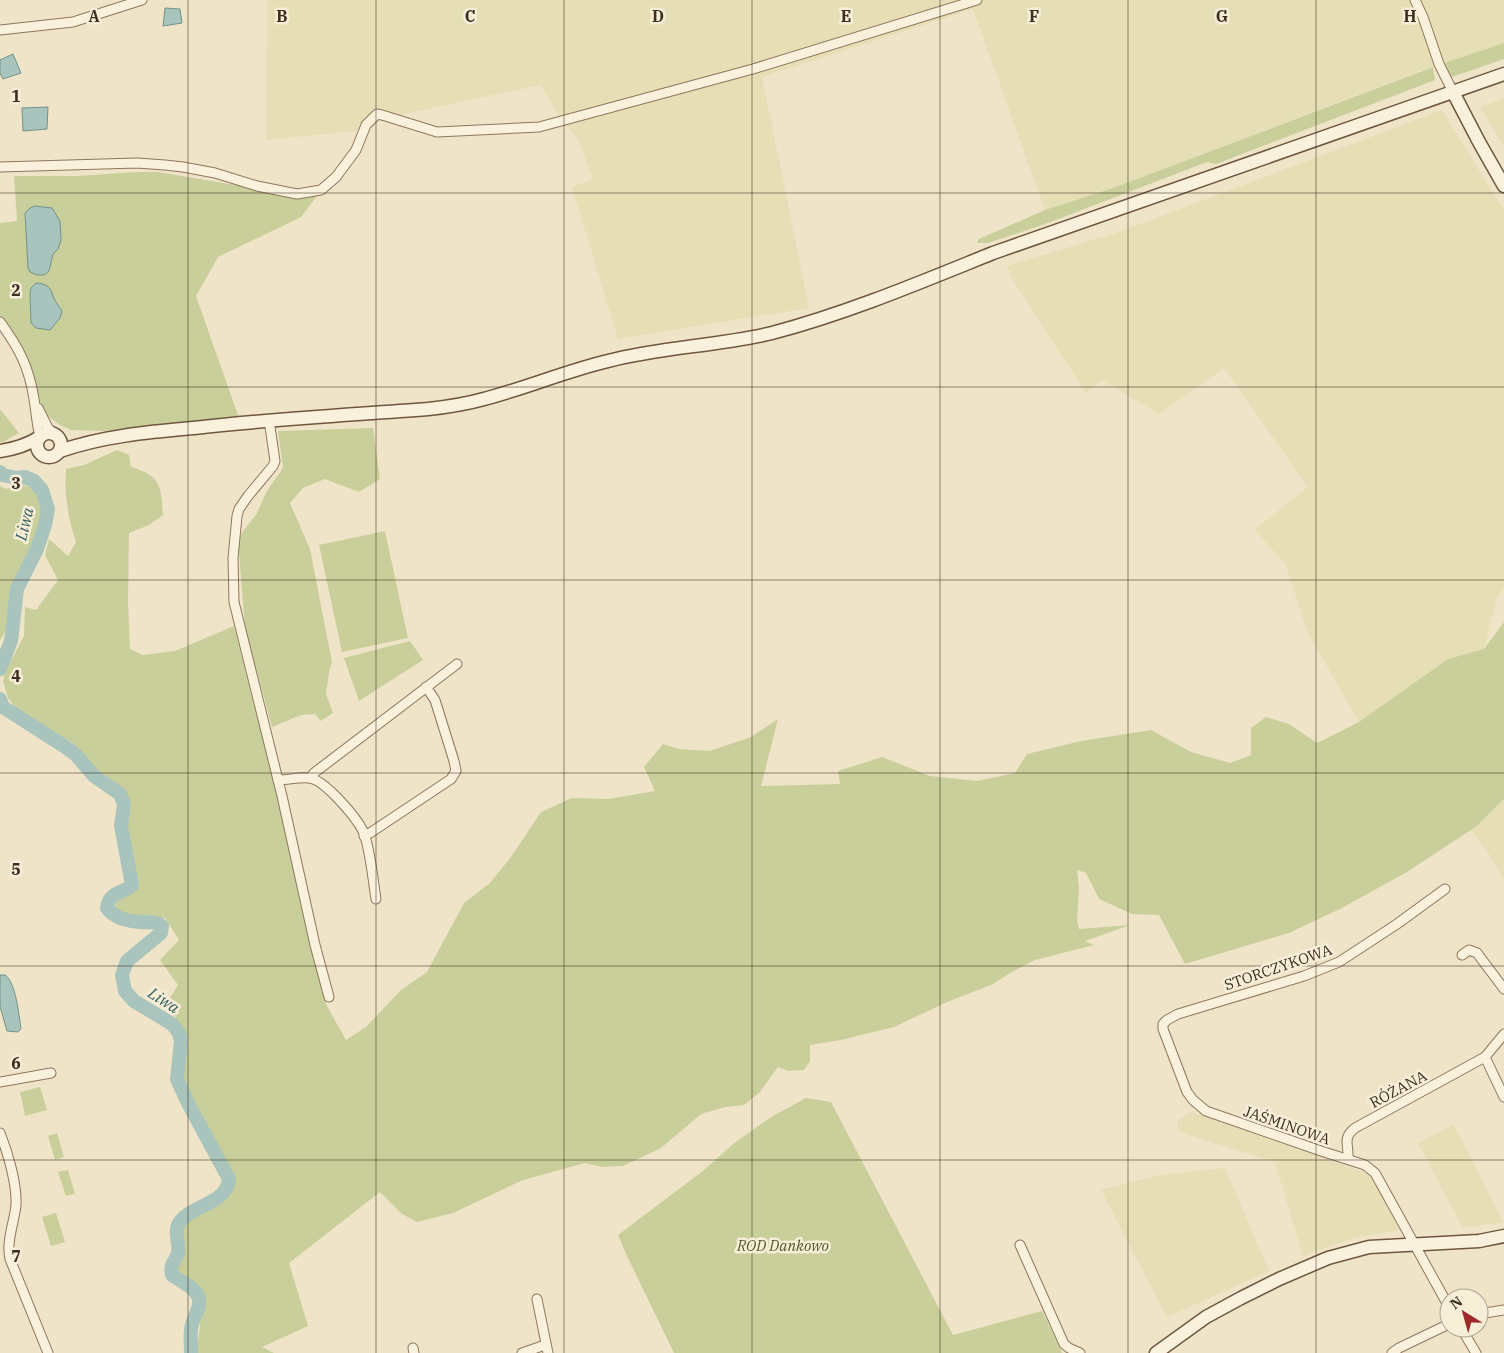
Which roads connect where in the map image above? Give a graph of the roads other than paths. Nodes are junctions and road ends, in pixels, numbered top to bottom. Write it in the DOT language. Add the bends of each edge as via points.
graph roads {
  1 [pos="142,0"];
  2 [pos="977,0"];
  3 [pos="1415,0"];
  4 [pos="0,30"];
  5 [pos="1504,74"];
  6 [pos="1453,92"];
  7 [pos="0,167"];
  8 [pos="1504,186"];
  9 [pos="0,322"];
  10 [pos="34,399"];
  11 [pos="269,420"];
  12 [pos="55,435"];
  13 [pos="40,438"];
  14 [pos="112,438"];
  15 [pos="5,451"];
  16 [pos="60,451"];
  17 [pos="40,453"];
  18 [pos="457,664"];
  19 [pos="426,687"];
  20 [pos="310,778"];
  21 [pos="278,780"];
  22 [pos="364,836"];
  23 [pos="1445,889"];
  24 [pos="376,899"];
  25 [pos="1462,955"];
  26 [pos="1504,989"];
  27 [pos="330,997"];
  28 [pos="1163,1024"];
  29 [pos="1504,1034"];
  30 [pos="1484,1057"];
  31 [pos="51,1073"];
  32 [pos="0,1082"];
  33 [pos="1504,1097"];
  34 [pos="0,1133"];
  35 [pos="1348,1159"];
  36 [pos="1504,1236"];
  37 [pos="1414,1244"];
  38 [pos="1020,1245"];
  39 [pos="1439,1288"];
  40 [pos="537,1299"];
  41 [pos="1504,1310"];
  42 [pos="1489,1312"];
  43 [pos="1439,1329"];
  44 [pos="1467,1338"];
  45 [pos="547,1349"];
  46 [pos="48,1353"];
  47 [pos="522,1353"];
  48 [pos="1080,1353"];
  49 [pos="1156,1353"];
  50 [pos="1392,1353"];
  51 [pos="1476,1353"];
  1 -- 4 [label="street" via="73,22"];
  2 -- 7 [label="street" via="753,70 539,127 437,132 376,114 366,125 356,150 336,177 321,190 298,194 215,173 165,165"];
  3 -- 6 [label="street"];
  5 -- 6 [label="main road"];
  6 -- 8 [label="main road"];
  6 -- 11 [label="main road" via="1001,250 792,327 722,343 614,359 453,406"];
  9 -- 10 [label="street" via="20,352"];
  10 -- 12 [label="street"];
  10 -- 13 [label="street"];
  11 -- 14 [label="main road"];
  11 -- 21 [label="street" via="274,466 239,509 232,583 237,618"];
  12 -- 13 [label="main road" via="47,433"];
  12 -- 14 [label="main road" via="76,439"];
  12 -- 16 [label="main road" via="61,444"];
  13 -- 15 [label="main road"];
  13 -- 17 [label="main road" via="37,445"];
  14 -- 16 [label="main road"];
  15 -- 17 [label="main road"];
  16 -- 17 [label="main road" via="51,457"];
  18 -- 19 [label="street"];
  19 -- 20 [label="street"];
  19 -- 22 [label="street" via="436,700 456,771 450,779"];
  20 -- 21 [label="street"];
  20 -- 22 [label="street" via="336,795 363,830"];
  21 -- 27 [label="street"];
  22 -- 24 [label="street"];
  23 -- 28 [label="street, STORCZYKOWA" via="1339,962 1304,976 1178,1014"];
  25 -- 26 [label="street" via="1469,950 1477,953"];
  28 -- 35 [label="street, JAŚMINOWA" via="1187,1092 1206,1111"];
  29 -- 30 [label="street, RÓŻANA"];
  30 -- 33 [label="street"];
  30 -- 35 [label="street, RÓŻANA" via="1348,1133"];
  31 -- 32 [label="street"];
  34 -- 46 [label="street" via="16,1193 9,1255"];
  35 -- 37 [label="street, JAŚMINOWA" via="1375,1173"];
  36 -- 37 [label="main road" via="1479,1241"];
  37 -- 39 [label="street, JAŚMINOWA"];
  37 -- 49 [label="main road" via="1348,1252 1278,1279 1206,1317"];
  38 -- 48 [label="street" via="1064,1344"];
  40 -- 45 [label="street"];
  41 -- 42 [label="street"];
  43 -- 50 [label="street"];
  44 -- 51 [label="street"];
  45 -- 47 [label="street"];
}
